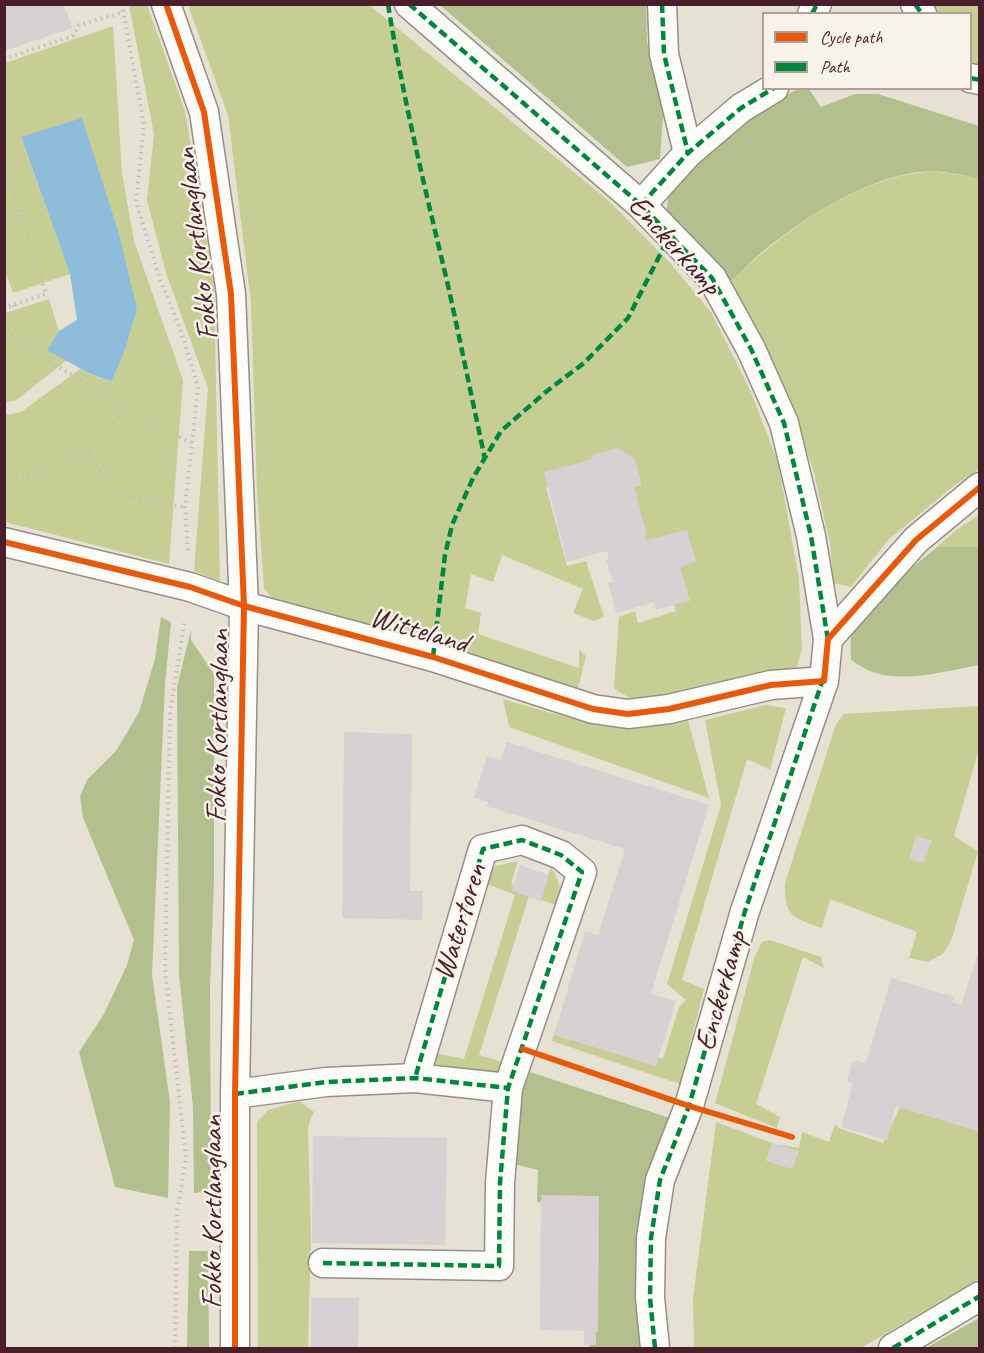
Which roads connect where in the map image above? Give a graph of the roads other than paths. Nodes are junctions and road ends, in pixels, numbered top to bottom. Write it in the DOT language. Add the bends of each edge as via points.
graph roads {
  1 [pos="166,4"];
  2 [pos="409,4"];
  3 [pos="662,4"];
  4 [pos="771,90"];
  5 [pos="688,153"];
  6 [pos="641,205"];
  7 [pos="980,487"];
  8 [pos="4,542"];
  9 [pos="244,606"];
  10 [pos="828,639"];
  11 [pos="824,681"];
  12 [pos="415,1078"];
  13 [pos="508,1088"];
  14 [pos="235,1094"];
  15 [pos="323,1263"];
  16 [pos="980,1296"];
  17 [pos="235,1348"];
  18 [pos="655,1348"];
  19 [pos="893,1348"];
  1 -- 9 [label="street, Fokko Kortlanglaan" via="204,112 231,294"];
  2 -- 6 [label="street, Enckerkamp"];
  3 -- 5 [label="street" via="664,54"];
  4 -- 5 [label="street" via="741,108"];
  5 -- 6 [label="street"];
  6 -- 10 [label="street, Enckerkamp" via="712,278 784,423 811,536"];
  7 -- 10 [label="street" via="916,540"];
  8 -- 9 [label="street, Witteland" via="190,587"];
  9 -- 11 [label="street, Witteland" via="433,657 593,709 628,714 669,709 771,685"];
  9 -- 14 [label="street, Fokko Kortlanglaan"];
  10 -- 11 [label="street, Enckerkamp"];
  11 -- 18 [label="street, Enckerkamp" via="745,911 689,1106 660,1180 651,1238 650,1298"];
  12 -- 13 [label="street"];
  12 -- 13 [label="street, Watertoren" via="483,849 522,840 561,855 582,872"];
  12 -- 14 [label="street" via="326,1082"];
  13 -- 15 [label="street, Watertoren" via="500,1183 499,1266"];
  14 -- 17 [label="street, Fokko Kortlanglaan"];
  16 -- 19 [label="street"];
}
